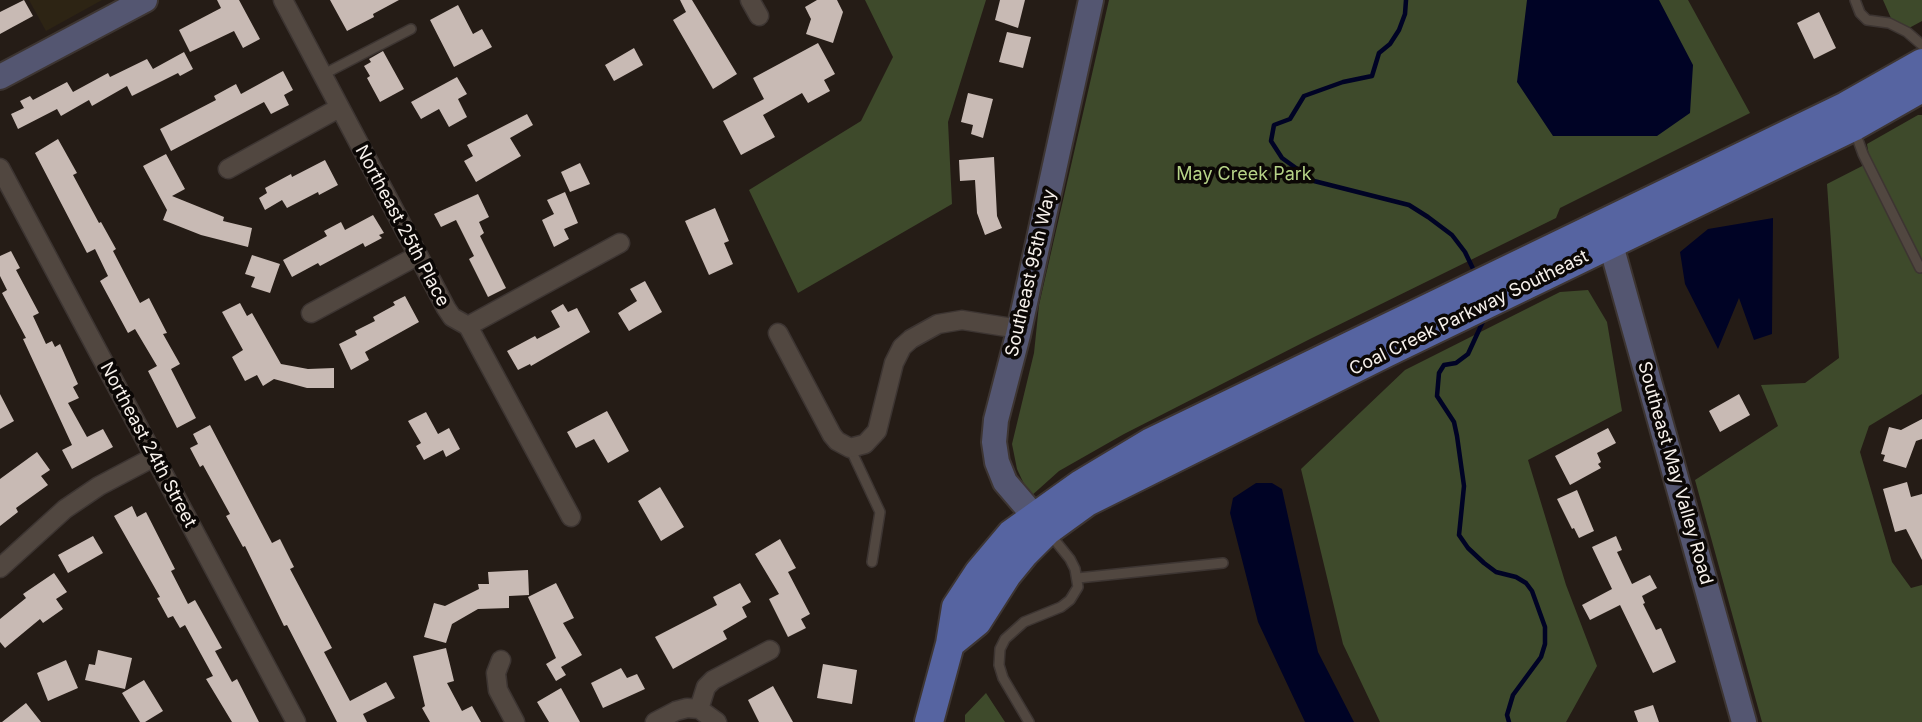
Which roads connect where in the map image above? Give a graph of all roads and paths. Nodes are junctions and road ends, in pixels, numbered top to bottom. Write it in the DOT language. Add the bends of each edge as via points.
graph roads {
  1 [pos="145,0"];
  2 [pos="283,0"];
  3 [pos="750,0"];
  4 [pos="1091,0"];
  5 [pos="1855,0"];
  6 [pos="759,16"];
  7 [pos="411,29"];
  8 [pos="1922,45"];
  9 [pos="1922,63"];
  10 [pos="322,75"];
  11 [pos="0,77"];
  12 [pos="1922,88"];
  13 [pos="339,108"];
  14 [pos="1853,127"];
  15 [pos="0,168"];
  16 [pos="228,169"];
  17 [pos="1607,235"];
  18 [pos="620,243"];
  19 [pos="417,256"];
  20 [pos="1920,268"];
  21 [pos="311,313"];
  22 [pos="468,326"];
  23 [pos="1019,329"];
  24 [pos="779,333"];
  25 [pos="850,447"];
  26 [pos="154,457"];
  27 [pos="571,517"];
  28 [pos="1041,524"];
  29 [pos="872,562"];
  30 [pos="1223,563"];
  31 [pos="0,568"];
  32 [pos="1078,578"];
  33 [pos="950,643"];
  34 [pos="770,650"];
  35 [pos="501,660"];
  36 [pos="699,709"];
  37 [pos="296,722"];
  38 [pos="515,722"];
  39 [pos="655,722"];
  40 [pos="717,722"];
  41 [pos="929,722"];
  42 [pos="1029,722"];
  43 [pos="1744,722"];
  1 -- 11 [label="street"];
  2 -- 10 [label="street, Northeast 25th Place"];
  3 -- 6 [label="street"];
  4 -- 23 [label="street, Southeast 95th Way"];
  5 -- 8 [label="lane" via="1867,20 1889,23"];
  7 -- 10 [label="lane"];
  9 -- 17 [label="main road, Coal Creek Parkway Southeast"];
  10 -- 13 [label="street, Northeast 25th Place"];
  12 -- 14 [label="main road, Coal Creek Parkway Southeast"];
  13 -- 16 [label="street"];
  13 -- 19 [label="street, Northeast 25th Place"];
  14 -- 17 [label="main road, Coal Creek Parkway Southeast"];
  14 -- 20 [label="lane"];
  15 -- 26 [label="street, Northeast 24th Street"];
  17 -- 28 [label="main road, Coal Creek Parkway Southeast" via="1385,342 1152,442 1112,465"];
  17 -- 43 [label="street, Southeast May Valley Road"];
  18 -- 22 [label="street"];
  19 -- 21 [label="street"];
  19 -- 22 [label="street, Northeast 25th Place" via="446,308"];
  22 -- 27 [label="street, Northeast 25th Place"];
  23 -- 25 [label="street" via="961,320 938,324 911,339 894,363 877,430 865,444"];
  23 -- 28 [label="street, Southeast 95th Way" via="994,442 1005,482"];
  24 -- 25 [label="street" via="832,435"];
  25 -- 29 [label="lane" via="880,512"];
  26 -- 31 [label="street" via="65,509"];
  26 -- 37 [label="street, Northeast 24th Street"];
  28 -- 32 [label="lane" via="1070,559"];
  28 -- 33 [label="main road, Coal Creek Parkway Southeast" via="977,622"];
  28 -- 33 [label="main road" via="1011,534 979,572 956,607"];
  30 -- 32 [label="lane"];
  32 -- 42 [label="lane" via="1070,600 1024,622 1000,649 1003,678"];
  33 -- 41 [label="main road"];
  34 -- 36 [label="street" via="713,680"];
  35 -- 38 [label="street" via="496,673 498,690"];
  36 -- 39 [label="street" via="676,711"];
  36 -- 40 [label="street"];
}
